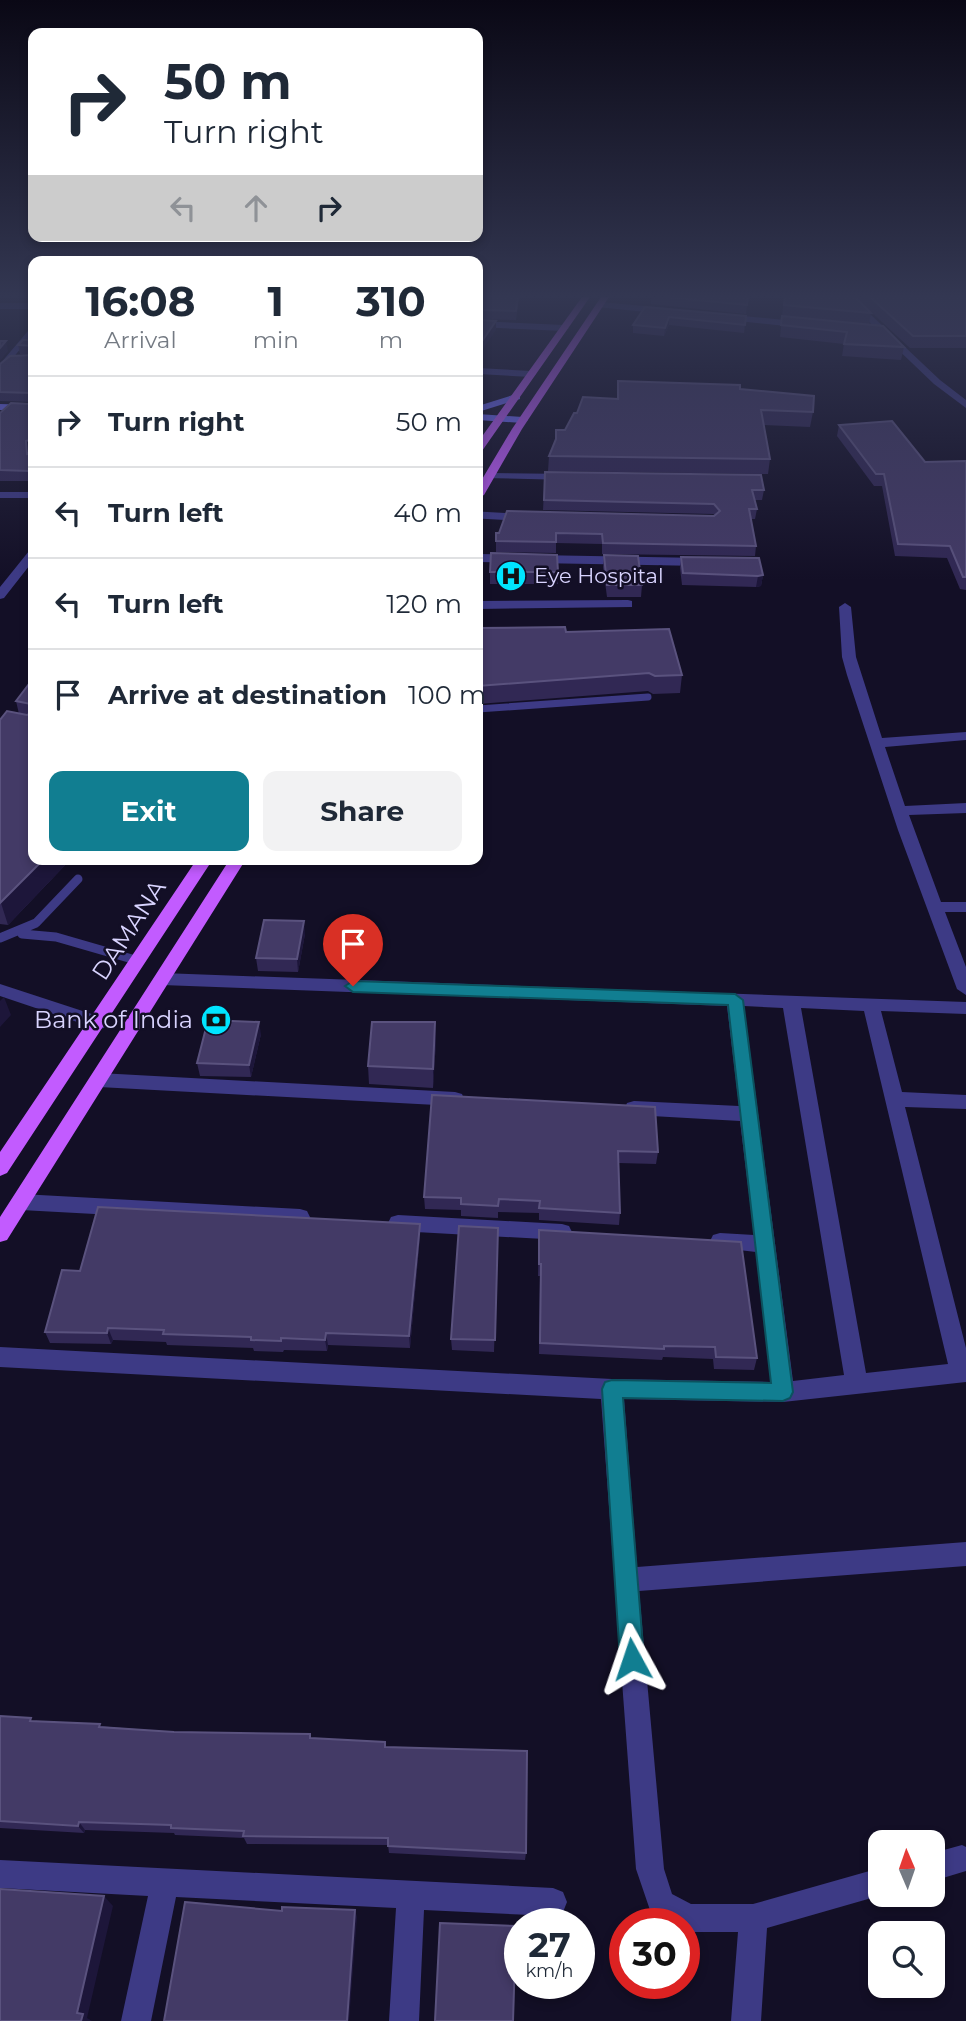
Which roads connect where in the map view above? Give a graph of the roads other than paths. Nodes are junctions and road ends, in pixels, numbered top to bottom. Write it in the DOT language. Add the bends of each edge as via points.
graph roads {
  1 [pos="520,391"];
  2 [pos="542,391"];
  3 [pos="951,391"];
  4 [pos="516,397"];
  5 [pos="966,405"];
  6 [pos="5,407"];
  7 [pos="483,407"];
  8 [pos="28,408"];
  9 [pos="0,419"];
  10 [pos="483,419"];
  11 [pos="496,423"];
  12 [pos="483,424"];
  13 [pos="520,425"];
  14 [pos="483,440"];
  15 [pos="489,477"];
  16 [pos="586,478"];
  17 [pos="483,487"];
  18 [pos="0,495"];
  19 [pos="19,495"];
  20 [pos="28,495"];
  21 [pos="0,506"];
  22 [pos="483,515"];
  23 [pos="531,517"];
  24 [pos="483,558"];
  25 [pos="28,560"];
  26 [pos="720,562"];
  27 [pos="0,595"];
  28 [pos="628,604"];
  29 [pos="483,605"];
  30 [pos="845,607"];
  31 [pos="648,697"];
  32 [pos="483,709"];
  33 [pos="966,736"];
  34 [pos="878,743"];
  35 [pos="966,808"];
  36 [pos="900,811"];
  37 [pos="201,865"];
  38 [pos="234,865"];
  39 [pos="78,879"];
  40 [pos="934,906"];
  41 [pos="966,907"];
  42 [pos="22,933"];
  43 [pos="0,938"];
  44 [pos="139,961"];
  45 [pos="162,979"];
  46 [pos="966,989"];
  47 [pos="0,990"];
  48 [pos="735,1000"];
  49 [pos="791,1002"];
  50 [pos="871,1005"];
  51 [pos="966,1008"];
  52 [pos="98,1023"];
  53 [pos="99,1080"];
  54 [pos="894,1099"];
  55 [pos="472,1100"];
  56 [pos="966,1102"];
  57 [pos="611,1107"];
  58 [pos="749,1114"];
  59 [pos="0,1168"];
  60 [pos="21,1202"];
  61 [pos="324,1219"];
  62 [pos="379,1222"];
  63 [pos="585,1233"];
  64 [pos="0,1234"];
  65 [pos="696,1240"];
  66 [pos="764,1244"];
  67 [pos="0,1357"];
  68 [pos="963,1372"];
  69 [pos="857,1384"];
  70 [pos="612,1389"];
  71 [pos="783,1392"];
  72 [pos="966,1554"];
  73 [pos="625,1580"];
  74 [pos="962,1859"];
  75 [pos="945,1864"];
  76 [pos="0,1874"];
  77 [pos="165,1882"];
  78 [pos="868,1885"];
  79 [pos="411,1895"];
  80 [pos="553,1902"];
  81 [pos="753,1918"];
  82 [pos="136,2021"];
  83 [pos="404,2021"];
  84 [pos="746,2021"];
  1 -- 4 [label="main road"];
  2 -- 13 [label="main road"];
  3 -- 5 [label="street"];
  4 -- 7 [label="main road"];
  4 -- 11 [label="main road"];
  6 -- 8 [label="main road"];
  6 -- 9 [label="street"];
  10 -- 11 [label="main road"];
  11 -- 12 [label="main road"];
  11 -- 13 [label="main road"];
  11 -- 14 [label="main road"];
  13 -- 15 [label="main road"];
  15 -- 16 [label="street"];
  15 -- 17 [label="main road"];
  18 -- 19 [label="street"];
  19 -- 20 [label="street"];
  19 -- 21 [label="street"];
  22 -- 23 [label="lane"];
  24 -- 26 [label="street"];
  25 -- 27 [label="street"];
  28 -- 29 [label="street"];
  30 -- 34 [label="street" via="849,657"];
  31 -- 32 [label="lane"];
  33 -- 34 [label="street"];
  34 -- 36 [label="street"];
  35 -- 36 [label="street"];
  36 -- 40 [label="street"];
  37 -- 44 [label="main road, DAMANA"];
  38 -- 45 [label="main road"];
  39 -- 42 [label="lane" via="43,918"];
  40 -- 41 [label="street"];
  40 -- 46 [label="street"];
  42 -- 43 [label="lane"];
  42 -- 44 [label="lane" via="56,937"];
  44 -- 52 [label="main road, DAMANA"];
  45 -- 48 [label="street"];
  45 -- 53 [label="main road"];
  47 -- 52 [label="street"];
  48 -- 49 [label="street"];
  48 -- 58 [label="street"];
  49 -- 50 [label="street"];
  49 -- 69 [label="street"];
  50 -- 51 [label="street"];
  50 -- 54 [label="street"];
  52 -- 59 [label="main road, DAMANA"];
  53 -- 55 [label="street"];
  53 -- 60 [label="main road"];
  54 -- 56 [label="street"];
  54 -- 68 [label="street"];
  57 -- 58 [label="street"];
  58 -- 66 [label="street"];
  60 -- 61 [label="street"];
  60 -- 64 [label="main road"];
  62 -- 63 [label="street"];
  65 -- 66 [label="street"];
  66 -- 71 [label="street"];
  67 -- 70 [label="street"];
  68 -- 69 [label="street"];
  69 -- 71 [label="street"];
  70 -- 71 [label="street"];
  70 -- 73 [label="street"];
  72 -- 73 [label="street"];
  73 -- 81 [label="street" via="650,1869 661,1903 688,1918"];
  74 -- 75 [label="street"];
  76 -- 77 [label="street"];
  77 -- 79 [label="street"];
  77 -- 82 [label="street"];
  78 -- 81 [label="street"];
  79 -- 80 [label="street"];
  79 -- 83 [label="street"];
  81 -- 84 [label="street"];
}
